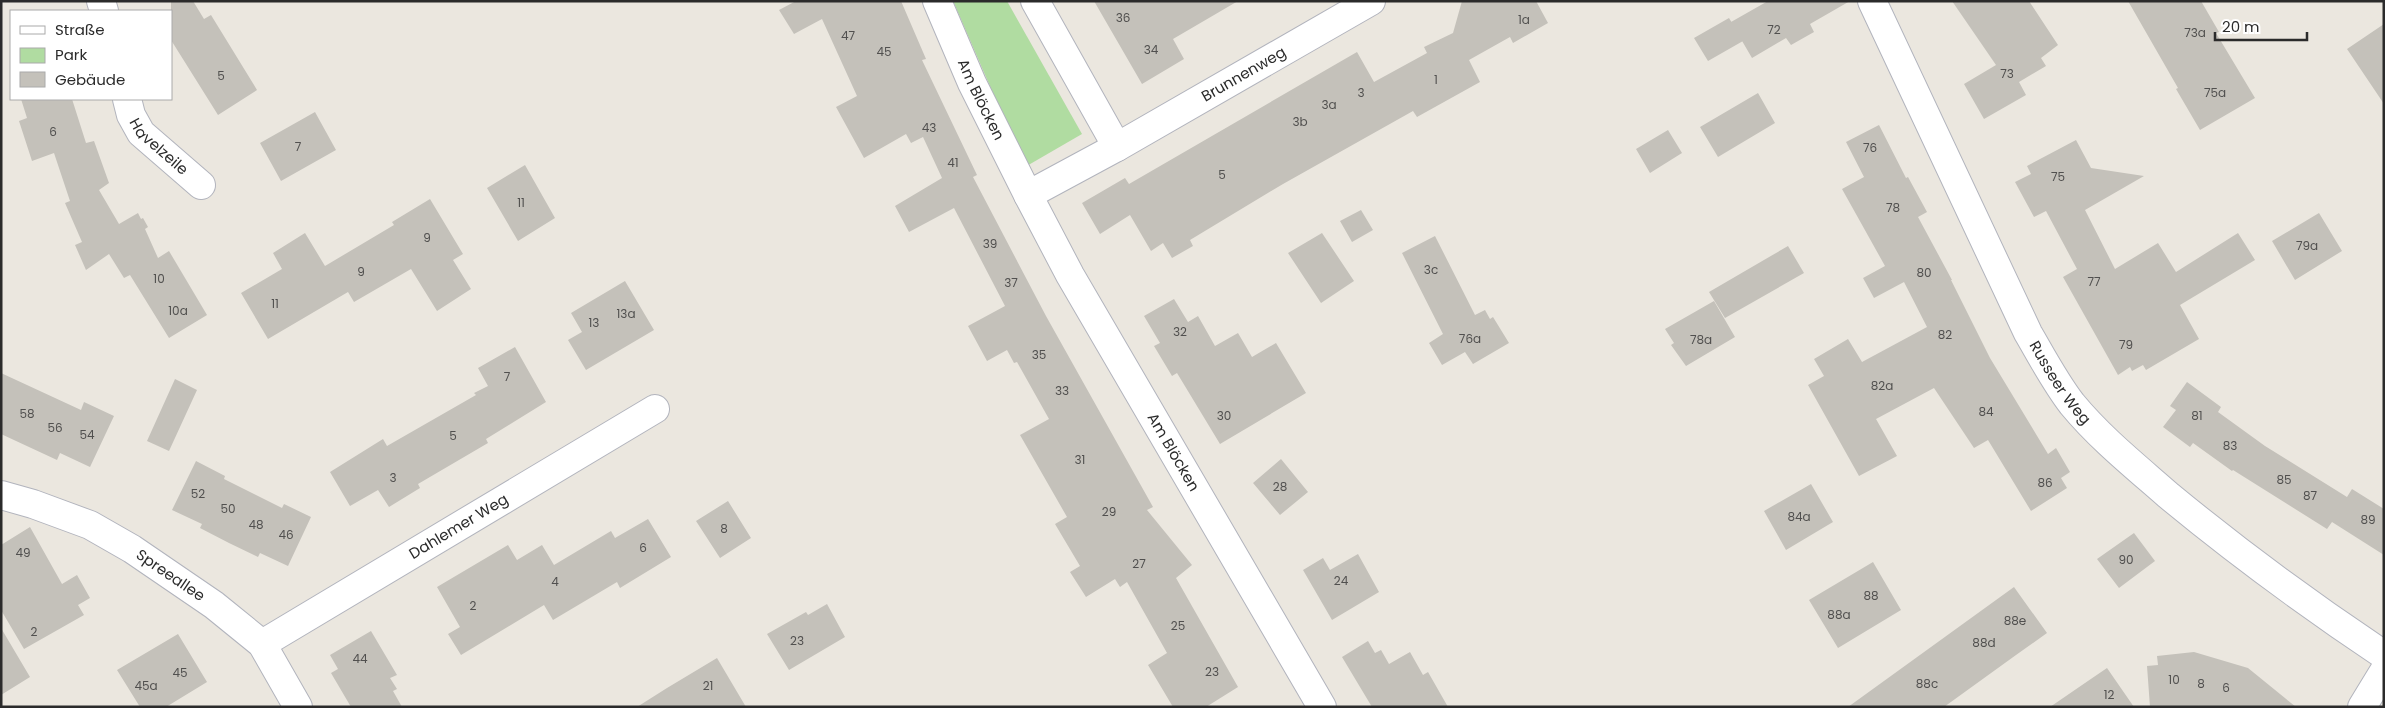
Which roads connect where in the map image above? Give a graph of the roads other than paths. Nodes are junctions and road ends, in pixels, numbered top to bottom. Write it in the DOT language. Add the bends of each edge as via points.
graph roads {
  1 [pos="937,1"];
  2 [pos="1035,1"];
  3 [pos="1371,1"];
  4 [pos="1872,1"];
  5 [pos="127,100"];
  6 [pos="1117,148"];
  7 [pos="202,185"];
  8 [pos="1028,195"];
  9 [pos="655,409"];
  10 [pos="1,495"];
  11 [pos="262,644"];
  12 [pos="2384,655"];
  13 [pos="2384,672"];
  14 [pos="298,707"];
  15 [pos="1322,707"];
  16 [pos="2362,707"];
  1 -- 8 [label="street, Am Blöcken" via="972,83"];
  2 -- 6 [label="street"];
  3 -- 6 [label="street, Brunnenweg"];
  4 -- 12 [label="street, Russeer Weg" via="2028,333 2072,404 2131,464 2198,520 2284,587"];
  5 -- 7 [label="street, Havelzeile" via="141,133"];
  6 -- 8 [label="street"];
  8 -- 15 [label="street, Am Blöcken" via="1070,275"];
  9 -- 11 [label="street, Dahlemer Weg"];
  10 -- 11 [label="street, Spreeallee" via="90,525 132,549 214,605"];
  11 -- 14 [label="street, Spreeallee"];
  13 -- 16 [label="street"];
}
